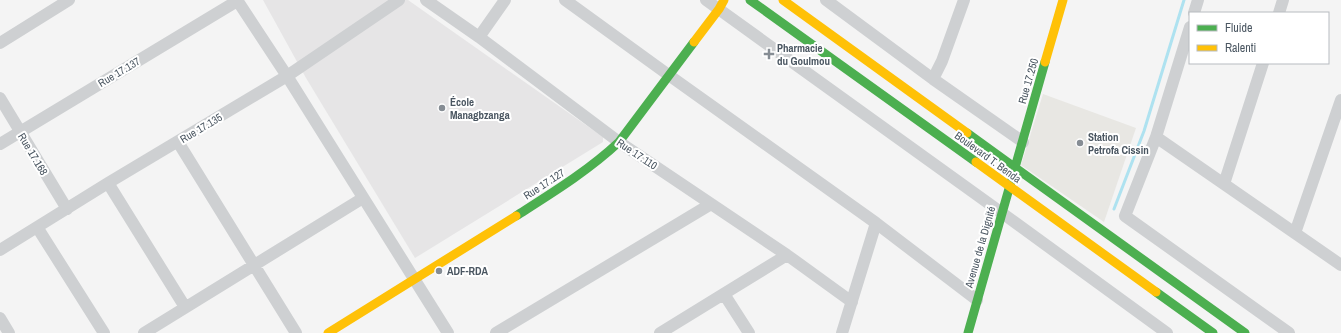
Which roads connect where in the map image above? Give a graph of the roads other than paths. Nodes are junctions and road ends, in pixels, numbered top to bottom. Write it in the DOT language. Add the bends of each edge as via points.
graph roads {
  1 [pos="69,0"];
  2 [pos="237,0"];
  3 [pos="399,0"];
  4 [pos="426,0"];
  5 [pos="504,0"];
  6 [pos="565,0"];
  7 [pos="706,0"];
  8 [pos="750,0"];
  9 [pos="783,0"];
  10 [pos="826,0"];
  11 [pos="964,0"];
  12 [pos="1063,0"];
  13 [pos="1198,0"];
  14 [pos="1283,0"];
  15 [pos="721,5"];
  16 [pos="1194,12"];
  17 [pos="1278,12"];
  18 [pos="1189,30"];
  19 [pos="479,36"];
  20 [pos="0,43"];
  21 [pos="1263,64"];
  22 [pos="287,76"];
  23 [pos="670,76"];
  24 [pos="933,79"];
  25 [pos="0,98"];
  26 [pos="1341,100"];
  27 [pos="20,132"];
  28 [pos="1156,137"];
  29 [pos="178,142"];
  30 [pos="619,142"];
  31 [pos="1023,142"];
  32 [pos="0,144"];
  33 [pos="1015,168"];
  34 [pos="108,183"];
  35 [pos="1224,184"];
  36 [pos="1010,188"];
  37 [pos="363,198"];
  38 [pos="711,204"];
  39 [pos="67,209"];
  40 [pos="1002,213"];
  41 [pos="876,223"];
  42 [pos="37,227"];
  43 [pos="1295,233"];
  44 [pos="0,250"];
  45 [pos="788,255"];
  46 [pos="253,265"];
  47 [pos="1341,265"];
  48 [pos="415,280"];
  49 [pos="724,294"];
  50 [pos="977,300"];
  51 [pos="852,302"];
  52 [pos="185,307"];
  53 [pos="0,318"];
  54 [pos="1197,322"];
  55 [pos="9,333"];
  56 [pos="104,333"];
  57 [pos="144,333"];
  58 [pos="296,333"];
  59 [pos="328,333"];
  60 [pos="448,333"];
  61 [pos="496,333"];
  62 [pos="660,333"];
  63 [pos="749,333"];
  64 [pos="842,333"];
  65 [pos="968,333"];
  66 [pos="1167,333"];
  67 [pos="1190,333"];
  68 [pos="1213,333"];
  69 [pos="1245,333"];
  70 [pos="1289,333"];
  1 -- 20 [label="street"];
  2 -- 22 [label="street"];
  2 -- 27 [label="street, Rue 17.137"];
  3 -- 22 [label="street, Rue 17.135"];
  4 -- 19 [label="street, Rue 17.110"];
  5 -- 19 [label="street"];
  6 -- 23 [label="street"];
  7 -- 15 [label="street"];
  8 -- 36 [label="main road, Boulevard T. Benda"];
  9 -- 33 [label="main road, Boulevard T. Benda"];
  10 -- 24 [label="street"];
  11 -- 24 [label="street"];
  12 -- 31 [label="main road, Rue 17.250"];
  13 -- 16 [label="street"];
  14 -- 17 [label="street"];
  15 -- 23 [label="main road, Rue 17.127"];
  15 -- 40 [label="street"];
  18 -- 28 [label="street"];
  19 -- 30 [label="street, Rue 17.110"];
  21 -- 35 [label="street"];
  22 -- 29 [label="street, Rue 17.135"];
  22 -- 37 [label="street"];
  23 -- 30 [label="main road, Rue 17.127"];
  23 -- 41 [label="street"];
  24 -- 31 [label="street"];
  25 -- 27 [label="street, Rue 17.168"];
  26 -- 43 [label="street"];
  27 -- 32 [label="street, Rue 17.137"];
  27 -- 39 [label="street, Rue 17.168"];
  28 -- 35 [label="street"];
  28 -- 70 [label="street" via="1125,216"];
  29 -- 34 [label="street, Rue 17.135"];
  29 -- 46 [label="street"];
  30 -- 38 [label="street, Rue 17.110"];
  30 -- 48 [label="main road, Rue 17.127" via="564,186"];
  31 -- 33 [label="main road, Rue 17.250"];
  33 -- 36 [label="main road, Avenue de la Dignité"];
  33 -- 69 [label="main road, Boulevard T. Benda"];
  34 -- 39 [label="street, Rue 17.135"];
  34 -- 52 [label="street"];
  35 -- 43 [label="street"];
  36 -- 40 [label="main road, Avenue de la Dignité"];
  36 -- 54 [label="main road, Boulevard T. Benda"];
  37 -- 46 [label="street"];
  37 -- 48 [label="street"];
  38 -- 45 [label="street, Rue 17.110"];
  38 -- 61 [label="street"];
  39 -- 42 [label="street, Rue 17.135"];
  40 -- 50 [label="main road, Avenue de la Dignité"];
  40 -- 66 [label="street"];
  41 -- 50 [label="street"];
  41 -- 51 [label="street"];
  42 -- 44 [label="street, Rue 17.135"];
  42 -- 56 [label="street"];
  43 -- 47 [label="street"];
  45 -- 49 [label="street"];
  45 -- 51 [label="street, Rue 17.110"];
  46 -- 52 [label="street"];
  46 -- 58 [label="street"];
  48 -- 59 [label="main road, Rue 17.127"];
  48 -- 60 [label="street"];
  49 -- 62 [label="street"];
  49 -- 63 [label="street"];
  50 -- 65 [label="main road, Avenue de la Dignité"];
  51 -- 64 [label="street"];
  52 -- 57 [label="street"];
  53 -- 55 [label="street"];
  54 -- 67 [label="street"];
  54 -- 68 [label="main road, Boulevard T. Benda"];
}
